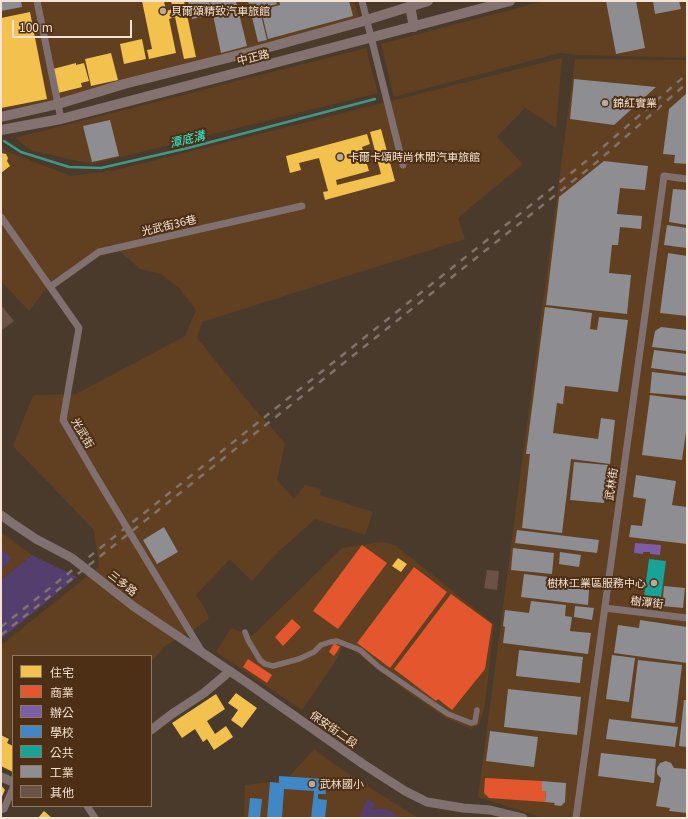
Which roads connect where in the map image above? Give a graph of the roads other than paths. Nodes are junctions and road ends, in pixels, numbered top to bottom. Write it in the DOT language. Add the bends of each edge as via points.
graph roads {
  1 [pos="37,1"];
  2 [pos="362,1"];
  3 [pos="428,1"];
  4 [pos="510,1"];
  5 [pos="410,6"];
  6 [pos="367,20"];
  7 [pos="414,27"];
  8 [pos="371,38"];
  9 [pos="58,104"];
  10 [pos="1,117"];
  11 [pos="61,119"];
  12 [pos="1,130"];
  13 [pos="403,165"];
  14 [pos="687,179"];
  15 [pos="302,206"];
  16 [pos="1,217"];
  17 [pos="50,287"];
  18 [pos="1,515"];
  19 [pos="605,608"];
  20 [pos="687,618"];
  21 [pos="245,632"];
  22 [pos="203,654"];
  23 [pos="230,671"];
  24 [pos="477,710"];
  25 [pos="152,729"];
  26 [pos="1,777"];
  27 [pos="12,782"];
  28 [pos="12,790"];
  29 [pos="88,807"];
  30 [pos="1,810"];
  31 [pos="95,818"];
  32 [pos="523,818"];
  33 [pos="576,818"];
  1 -- 9 [label="street"];
  2 -- 6 [label="street"];
  3 -- 5 [label="main road, 中正路"];
  4 -- 7 [label="main road, 中正路"];
  5 -- 6 [label="main road, 中正路"];
  5 -- 7 [label="main road"];
  6 -- 8 [label="street"];
  6 -- 9 [label="main road, 中正路"];
  7 -- 8 [label="main road, 中正路"];
  8 -- 11 [label="main road, 中正路"];
  8 -- 13 [label="street"];
  9 -- 10 [label="main road, 中正路"];
  9 -- 11 [label="street"];
  11 -- 12 [label="main road, 中正路"];
  14 -- 19 [label="street, 武林街" via="664,176"];
  15 -- 17 [label="street, 光武街36巷" via="99,252"];
  16 -- 17 [label="street, 光武街"];
  17 -- 22 [label="street, 光武街" via="79,328 63,420"];
  18 -- 22 [label="street, 三多路" via="36,539 72,558 132,606"];
  19 -- 20 [label="street, 樹潭街"];
  19 -- 33 [label="street, 武林街"];
  21 -- 24 [label="street" via="260,660 265,664 273,666 299,659 314,652 321,645 337,641 360,650 384,671 448,714 471,724 475,722"];
  22 -- 23 [label="street, 三多路"];
  23 -- 25 [label="street" via="204,693"];
  23 -- 32 [label="street, 保安街二段" via="363,764 421,800 448,806 490,810"];
  26 -- 27 [label="street"];
  28 -- 30 [label="street" via="4,809"];
  29 -- 31 [label="street"];
}
